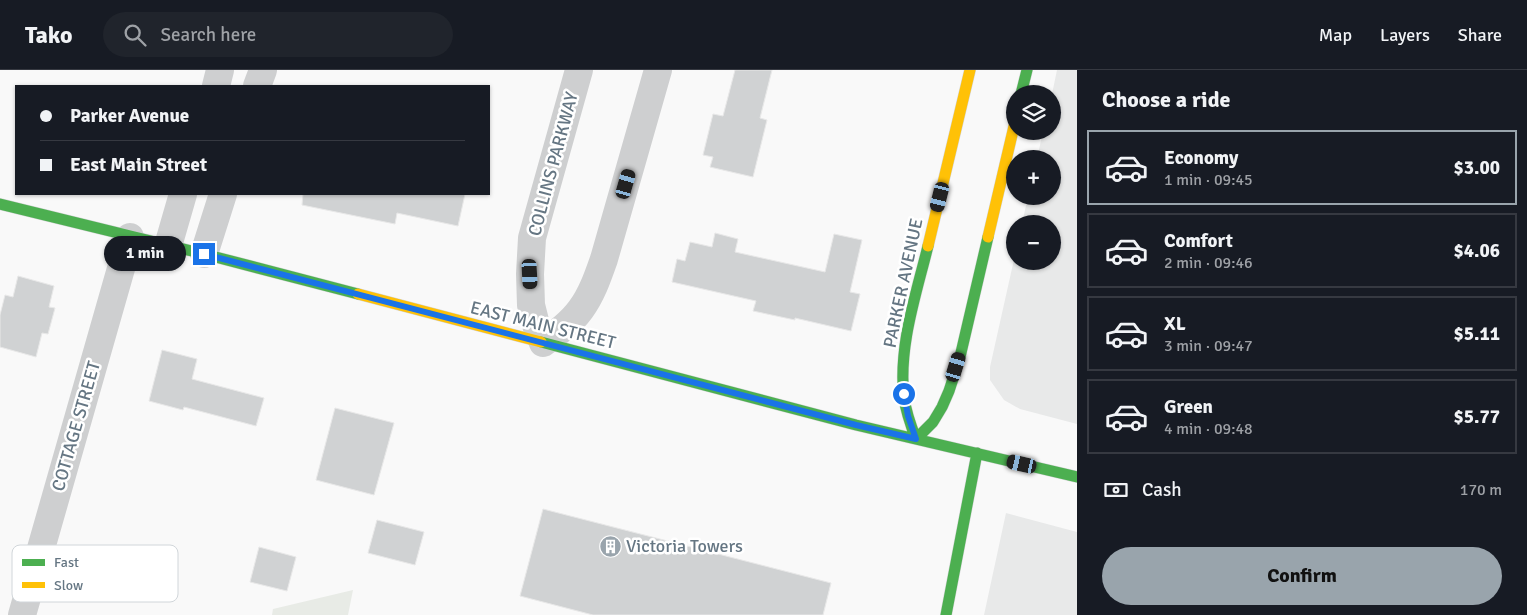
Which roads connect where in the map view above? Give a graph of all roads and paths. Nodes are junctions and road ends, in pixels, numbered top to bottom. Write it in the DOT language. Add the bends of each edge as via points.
graph roads {
  1 [pos="220,70"];
  2 [pos="263,70"];
  3 [pos="579,70"];
  4 [pos="658,70"];
  5 [pos="970,70"];
  6 [pos="1027,70"];
  7 [pos="216,85"];
  8 [pos="258,85"];
  9 [pos="1024,85"];
  10 [pos="1011,140"];
  11 [pos="183,195"];
  12 [pos="223,195"];
  13 [pos="0,204"];
  14 [pos="130,237"];
  15 [pos="168,246"];
  16 [pos="204,254"];
  17 [pos="543,343"];
  18 [pos="916,439"];
  19 [pos="976,453"];
  20 [pos="1077,477"];
  21 [pos="42,545"];
  22 [pos="26,602"];
  23 [pos="22,615"];
  24 [pos="946,615"];
  1 -- 7 [label="street"];
  2 -- 8 [label="street"];
  3 -- 17 [label="street, COLLINS PARKWAY" via="532,238 532,306"];
  4 -- 17 [label="street" via="593,288 565,327"];
  5 -- 18 [label="main road, PARKER AVENUE" via="905,343 904,394"];
  6 -- 9 [label="main road"];
  10 -- 18 [label="main road" via="960,357 945,401 933,421"];
  11 -- 15 [label="street"];
  12 -- 16 [label="street"];
  13 -- 14 [label="main road, EAST MAIN STREET"];
  14 -- 15 [label="main road, EAST MAIN STREET"];
  14 -- 21 [label="street, COTTAGE STREET"];
  15 -- 16 [label="main road, EAST MAIN STREET"];
  16 -- 17 [label="main road, EAST MAIN STREET"];
  17 -- 18 [label="main road, EAST MAIN STREET"];
  18 -- 19 [label="main road, EAST MAIN STREET"];
  19 -- 20 [label="main road, EAST MAIN STREET"];
  19 -- 24 [label="main road"];
  22 -- 23 [label="street, COTTAGE STREET"];
}
